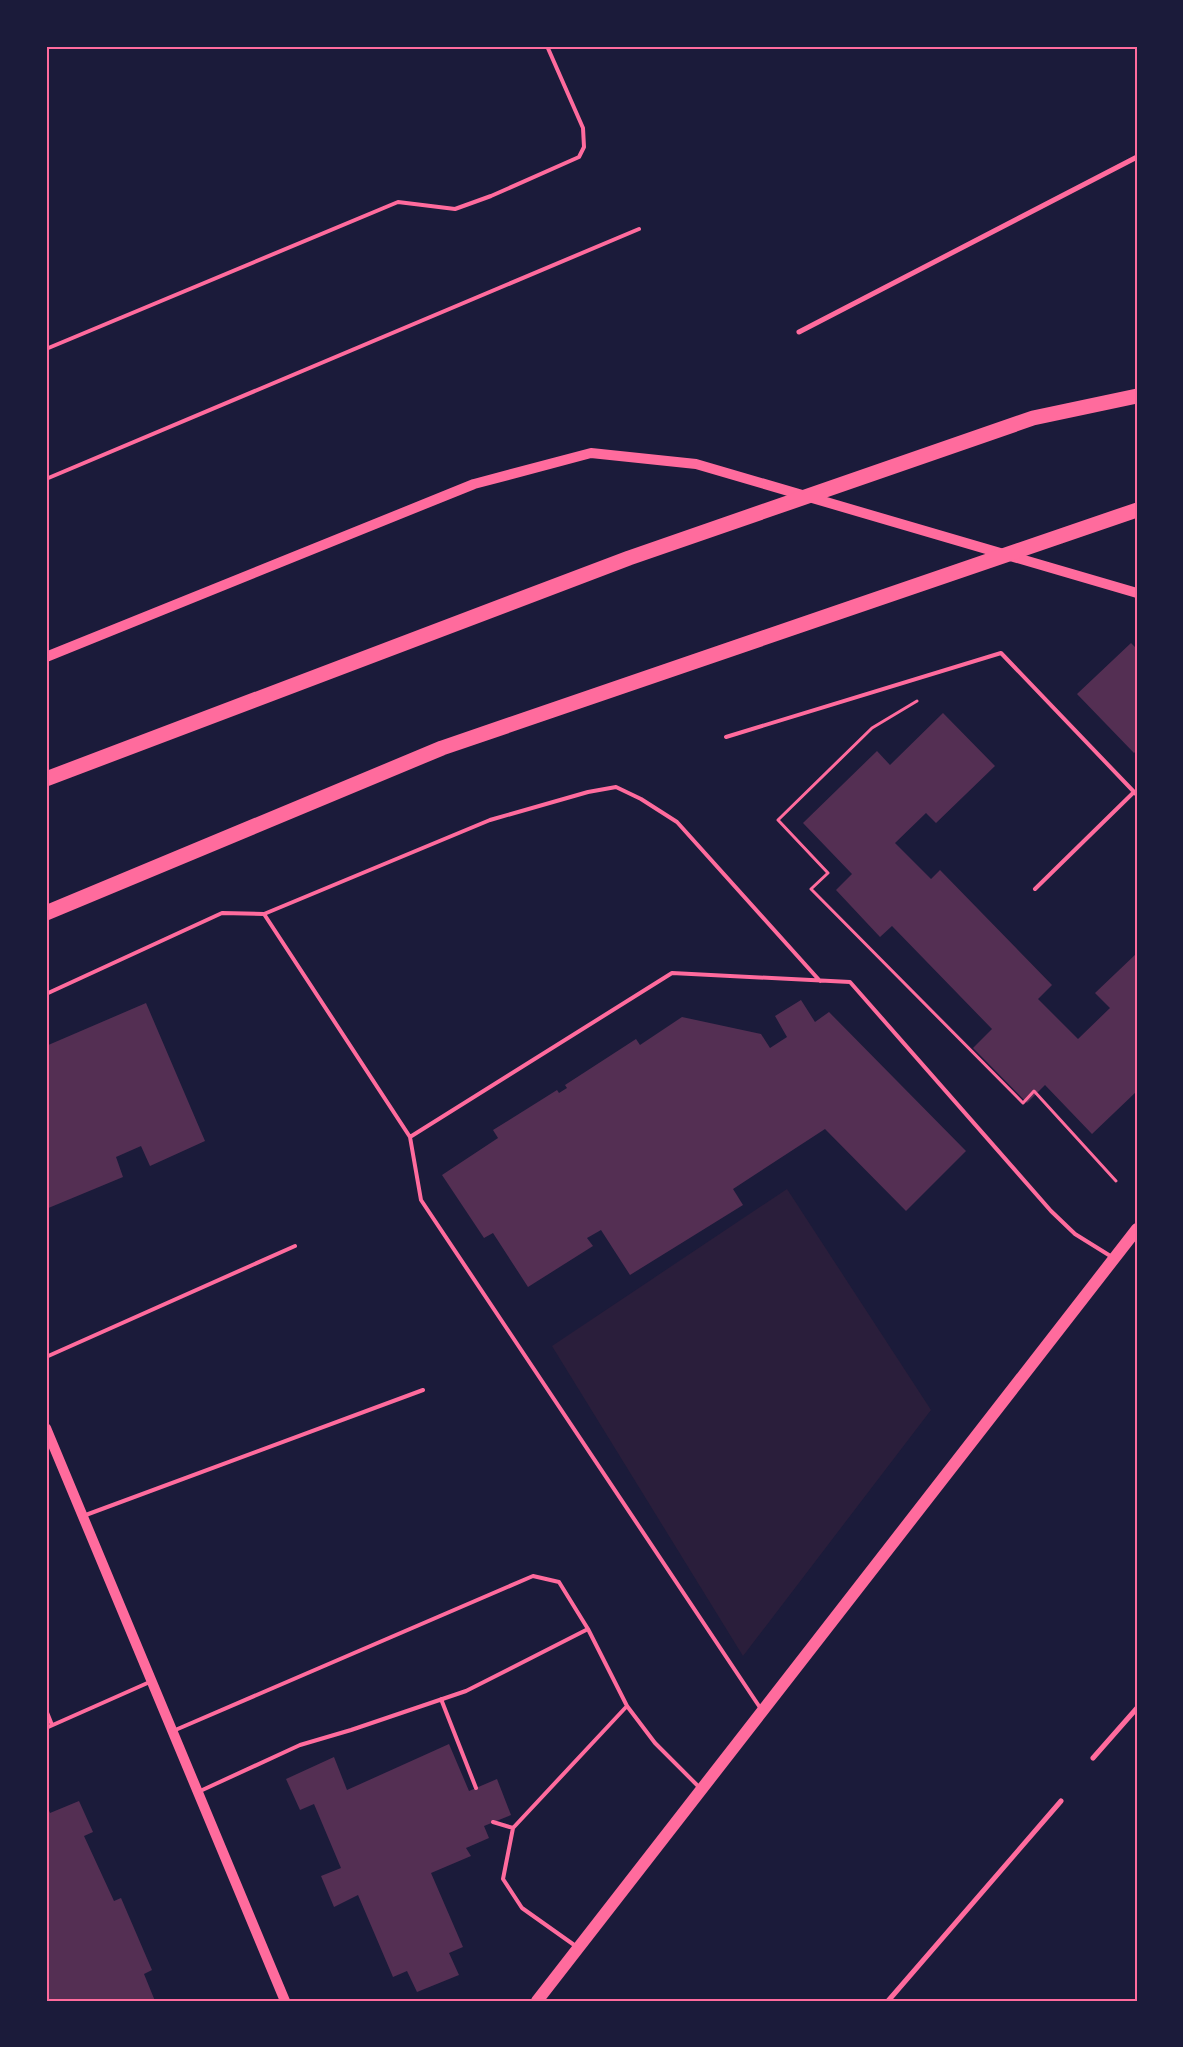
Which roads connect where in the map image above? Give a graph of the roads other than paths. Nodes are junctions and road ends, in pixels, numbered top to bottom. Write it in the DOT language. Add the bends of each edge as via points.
graph roads {
  1 [pos="547,46"];
  2 [pos="1137,156"];
  3 [pos="640,228"];
  4 [pos="799,332"];
  5 [pos="46,349"];
  6 [pos="1137,396"];
  7 [pos="46,479"];
  8 [pos="1137,510"];
  9 [pos="1134,593"];
  10 [pos="46,657"];
  11 [pos="726,737"];
  12 [pos="46,779"];
  13 [pos="1135,793"];
  14 [pos="1035,889"];
  15 [pos="46,913"];
  16 [pos="264,914"];
  17 [pos="820,981"];
  18 [pos="46,994"];
  19 [pos="410,1137"];
  20 [pos="1137,1229"];
  21 [pos="295,1246"];
  22 [pos="1114,1259"];
  23 [pos="46,1357"];
  24 [pos="423,1390"];
  25 [pos="46,1428"];
  26 [pos="83,1516"];
  27 [pos="588,1629"];
  28 [pos="152,1681"];
  29 [pos="441,1699"];
  30 [pos="627,1706"];
  31 [pos="1137,1708"];
  32 [pos="46,1710"];
  33 [pos="762,1711"];
  34 [pos="52,1725"];
  35 [pos="46,1728"];
  36 [pos="173,1731"];
  37 [pos="1093,1758"];
  38 [pos="476,1788"];
  39 [pos="702,1790"];
  40 [pos="198,1792"];
  41 [pos="1061,1801"];
  42 [pos="494,1822"];
  43 [pos="513,1828"];
  44 [pos="578,1948"];
  45 [pos="285,2001"];
  46 [pos="537,2001"];
  47 [pos="888,2001"];
  1 -- 5 [label="lane" via="583,128 584,147 578,157 455,209 398,202"];
  2 -- 4 [label="street"];
  3 -- 7 [label="lane"];
  6 -- 12 [label="highway" via="1033,418 629,558"];
  8 -- 15 [label="highway" via="442,748"];
  9 -- 10 [label="main road" via="696,464 591,453 474,484"];
  11 -- 13 [label="lane" via="1001,654"];
  13 -- 14 [label="lane"];
  16 -- 17 [label="lane" via="490,820 616,787 677,822"];
  16 -- 18 [label="lane" via="222,913"];
  16 -- 19 [label="lane"];
  17 -- 19 [label="lane" via="672,973"];
  17 -- 22 [label="lane" via="850,982 1051,1211 1075,1234"];
  19 -- 33 [label="lane" via="421,1200"];
  20 -- 22 [label="main road"];
  21 -- 23 [label="lane"];
  22 -- 33 [label="main road"];
  24 -- 26 [label="lane"];
  25 -- 26 [label="main road"];
  26 -- 28 [label="main road"];
  27 -- 29 [label="lane" via="466,1691"];
  27 -- 30 [label="lane"];
  27 -- 36 [label="lane" via="559,1582 533,1576"];
  28 -- 34 [label="lane"];
  28 -- 36 [label="main road"];
  29 -- 38 [label="lane"];
  29 -- 40 [label="lane" via="300,1744"];
  30 -- 39 [label="lane" via="655,1743"];
  30 -- 43 [label="lane"];
  31 -- 37 [label="street"];
  32 -- 34 [label="lane"];
  33 -- 39 [label="main road"];
  34 -- 35 [label="lane"];
  36 -- 40 [label="main road"];
  39 -- 44 [label="main road"];
  40 -- 45 [label="main road"];
  41 -- 47 [label="street"];
  42 -- 43 [label="lane"];
  43 -- 44 [label="lane" via="503,1879 522,1908"];
  44 -- 46 [label="main road"];
}
